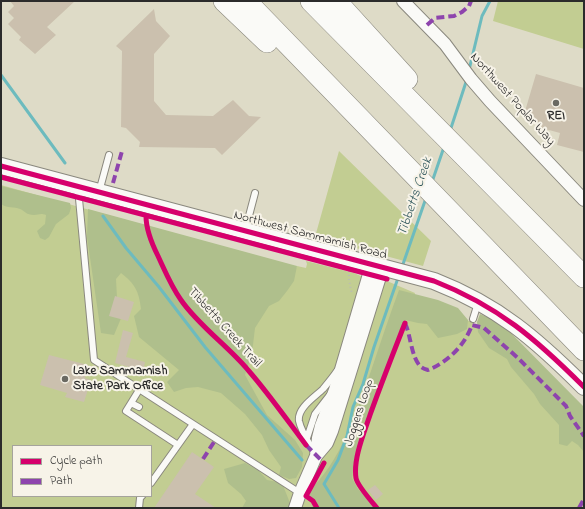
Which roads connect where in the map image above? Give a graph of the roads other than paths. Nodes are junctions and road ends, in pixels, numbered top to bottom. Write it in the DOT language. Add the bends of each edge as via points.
graph roads {
  1 [pos="224,1"];
  2 [pos="246,1"];
  3 [pos="311,1"];
  4 [pos="336,1"];
  5 [pos="403,1"];
  6 [pos="451,135"];
  7 [pos="109,156"];
  8 [pos="1,166"];
  9 [pos="424,185"];
  10 [pos="78,186"];
  11 [pos="99,192"];
  12 [pos="255,193"];
  13 [pos="583,196"];
  14 [pos="245,231"];
  15 [pos="379,269"];
  16 [pos="579,273"];
  17 [pos="478,301"];
  18 [pos="473,320"];
  19 [pos="584,350"];
  20 [pos="342,366"];
  21 [pos="584,388"];
  22 [pos="140,390"];
  23 [pos="335,390"];
  24 [pos="131,403"];
  25 [pos="139,407"];
  26 [pos="194,424"];
  27 [pos="307,438"];
  28 [pos="178,445"];
  29 [pos="316,456"];
  30 [pos="152,482"];
  31 [pos="300,493"];
  32 [pos="141,497"];
  33 [pos="139,508"];
  34 [pos="295,508"];
  1 -- 9 [label="highway" via="309,82"];
  2 -- 9 [label="highway"];
  3 -- 6 [label="highway"];
  4 -- 6 [label="highway"];
  5 -- 13 [label="street, Northwest Poplar Way" via="445,44 471,79"];
  6 -- 16 [label="highway"];
  7 -- 11 [label="lane"];
  8 -- 10 [label="street, Northwest Sammamish Road"];
  9 -- 19 [label="highway"];
  10 -- 11 [label="street, Northwest Sammamish Road"];
  10 -- 22 [label="lane" via="94,360"];
  11 -- 14 [label="street, Northwest Sammamish Road"];
  12 -- 14 [label="lane"];
  14 -- 15 [label="street, Northwest Sammamish Road"];
  15 -- 17 [label="street, Northwest Sammamish Road" via="411,274"];
  15 -- 20 [label="street"];
  15 -- 29 [label="street" via="332,431 327,443"];
  17 -- 18 [label="lane"];
  17 -- 21 [label="street, Northwest Sammamish Road" via="524,331"];
  20 -- 23 [label="street"];
  20 -- 27 [label="lane" via="300,413 299,419"];
  22 -- 24 [label="lane"];
  22 -- 26 [label="lane"];
  23 -- 27 [label="lane" via="315,414"];
  23 -- 29 [label="street" via="320,432"];
  24 -- 25 [label="lane"];
  24 -- 28 [label="lane" via="126,411"];
  26 -- 28 [label="lane"];
  26 -- 31 [label="lane"];
  27 -- 29 [label="lane"];
  28 -- 30 [label="lane"];
  29 -- 31 [label="street"];
  31 -- 34 [label="street"];
  32 -- 33 [label="lane"];
}
